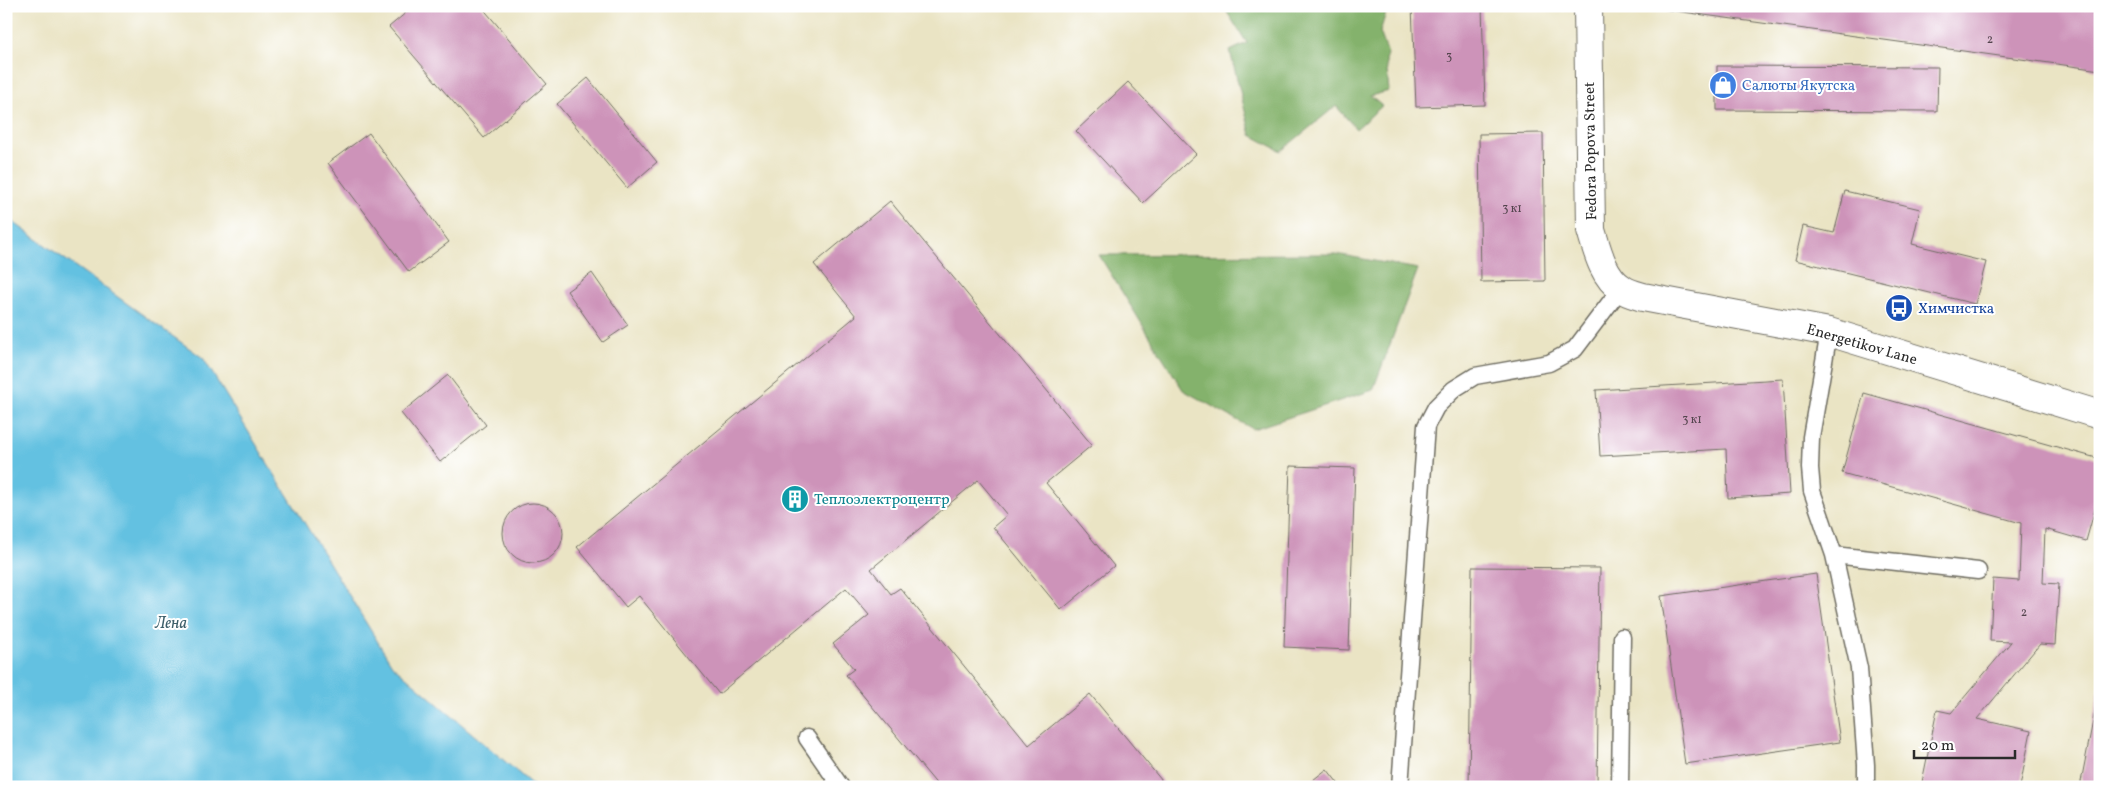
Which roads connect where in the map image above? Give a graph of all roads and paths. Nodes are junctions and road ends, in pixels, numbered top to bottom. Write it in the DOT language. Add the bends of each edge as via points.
graph roads {
  1 [pos="1588,6"];
  2 [pos="1621,288"];
  3 [pos="1829,332"];
  4 [pos="2100,415"];
  5 [pos="1834,554"];
  6 [pos="1978,571"];
  7 [pos="1622,637"];
  8 [pos="807,738"];
  9 [pos="841,787"];
  10 [pos="1400,787"];
  11 [pos="1620,787"];
  12 [pos="1866,787"];
  1 -- 2 [label="street, Fedora Popova Street" via="1592,230 1607,272"];
  2 -- 3 [label="street, Energetikov Lane" via="1643,297"];
  2 -- 10 [label="lane" via="1575,349 1549,363 1474,376 1454,389 1436,407 1426,426"];
  3 -- 4 [label="street, Energetikov Lane"];
  3 -- 5 [label="lane" via="1811,437 1810,468 1812,491"];
  5 -- 6 [label="lane"];
  5 -- 12 [label="lane" via="1858,668"];
  7 -- 11 [label="lane"];
  8 -- 9 [label="lane"];
}
